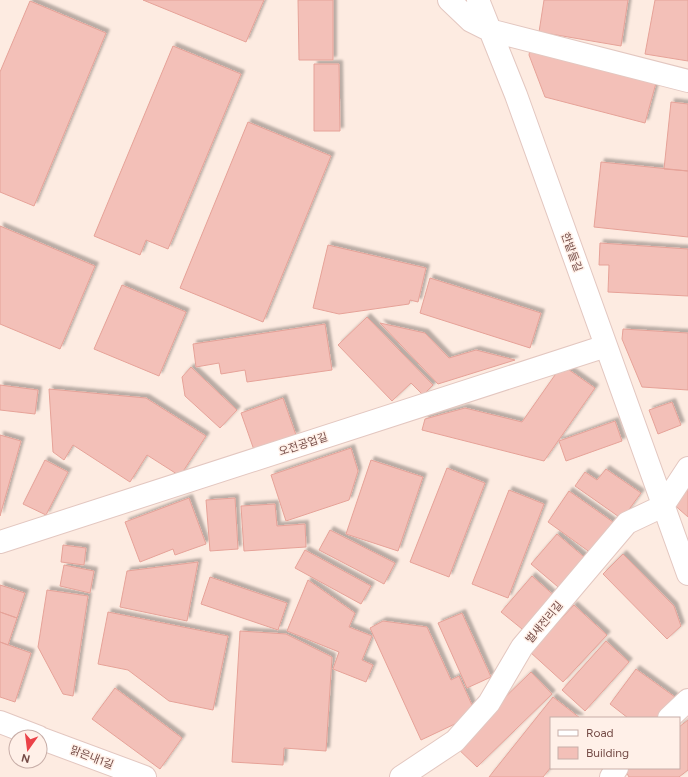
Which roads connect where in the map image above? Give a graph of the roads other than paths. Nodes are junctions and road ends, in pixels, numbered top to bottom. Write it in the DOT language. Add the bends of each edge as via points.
graph roads {
  1 [pos="449,0"];
  2 [pos="478,0"];
  3 [pos="488,30"];
  4 [pos="688,81"];
  5 [pos="606,346"];
  6 [pos="688,468"];
  7 [pos="663,506"];
  8 [pos="0,542"];
  9 [pos="688,574"];
  10 [pos="688,700"];
  11 [pos="670,717"];
  12 [pos="0,722"];
  13 [pos="18,729"];
  14 [pos="48,740"];
  15 [pos="145,777"];
  16 [pos="401,777"];
  1 -- 3 [label="street" via="471,22"];
  2 -- 3 [label="street, 한밭들길"];
  3 -- 4 [label="street"];
  3 -- 5 [label="street, 한밭들길" via="516,95"];
  5 -- 7 [label="street, 한밭들길"];
  5 -- 8 [label="street, 오전공업길"];
  6 -- 7 [label="street"];
  7 -- 9 [label="street, 한밭들길"];
  7 -- 16 [label="street, 벌새전리길" via="627,523 522,647 489,703 455,741"];
  10 -- 11 [label="street"];
  12 -- 13 [label="street, 맑은내1길"];
  14 -- 15 [label="street, 맑은내1길"];
}
